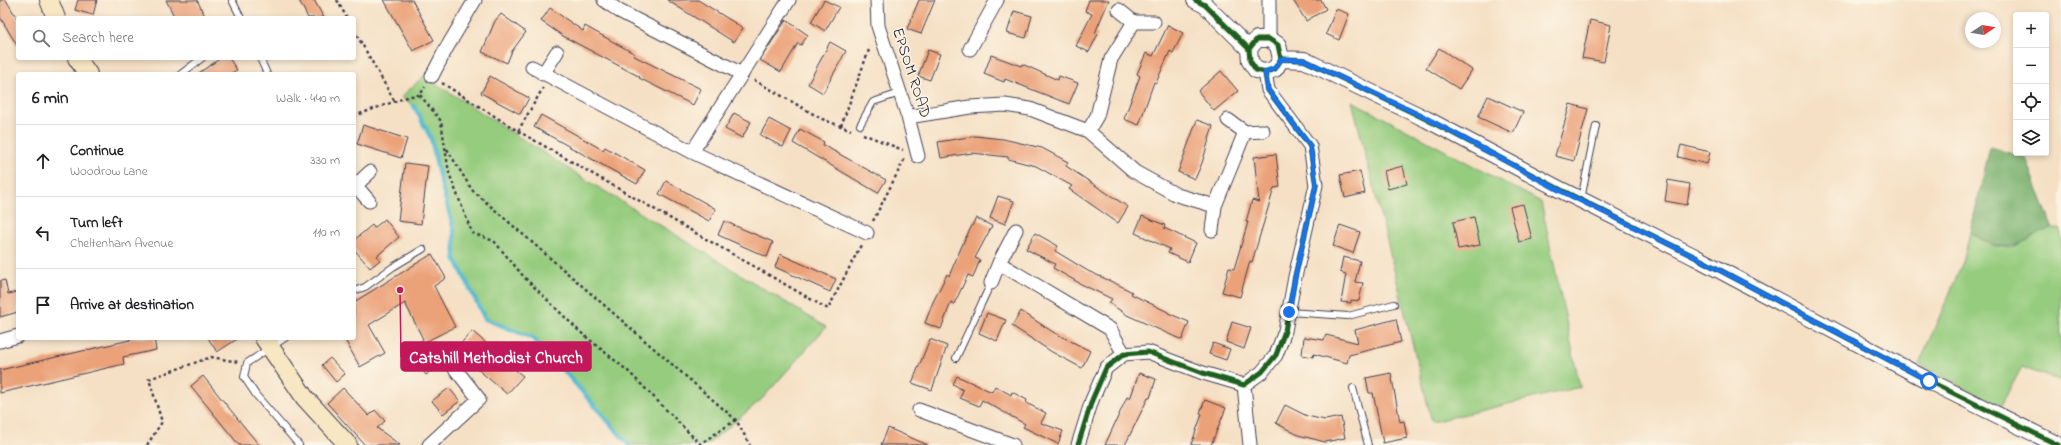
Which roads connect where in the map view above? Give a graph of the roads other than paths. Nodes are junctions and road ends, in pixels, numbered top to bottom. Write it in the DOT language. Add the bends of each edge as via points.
graph roads {
  1 [pos="49,0"];
  2 [pos="232,0"];
  3 [pos="475,0"];
  4 [pos="604,0"];
  5 [pos="789,0"];
  6 [pos="877,0"];
  7 [pos="998,0"];
  8 [pos="1195,0"];
  9 [pos="1269,0"];
  10 [pos="1119,10"];
  11 [pos="55,16"];
  12 [pos="240,16"];
  13 [pos="1134,22"];
  14 [pos="1154,22"];
  15 [pos="1269,39"];
  16 [pos="970,49"];
  17 [pos="1249,49"];
  18 [pos="557,52"];
  19 [pos="1281,59"];
  20 [pos="78,60"];
  21 [pos="199,60"];
  22 [pos="261,60"];
  23 [pos="87,72"];
  24 [pos="184,72"];
  25 [pos="266,72"];
  26 [pos="1265,72"];
  27 [pos="742,74"];
  28 [pos="432,76"];
  29 [pos="900,92"];
  30 [pos="908,117"];
  31 [pos="1228,120"];
  32 [pos="860,125"];
  33 [pos="1596,126"];
  34 [pos="1088,131"];
  35 [pos="1263,131"];
  36 [pos="1245,132"];
  37 [pos="692,152"];
  38 [pos="918,156"];
  39 [pos="370,172"];
  40 [pos="356,186"];
  41 [pos="356,188"];
  42 [pos="1581,200"];
  43 [pos="369,201"];
  44 [pos="1215,206"];
  45 [pos="1016,230"];
  46 [pos="1212,230"];
  47 [pos="867,233"];
  48 [pos="423,249"];
  49 [pos="999,263"];
  50 [pos="991,283"];
  51 [pos="356,290"];
  52 [pos="1394,304"];
  53 [pos="1289,312"];
  54 [pos="16,337"];
  55 [pos="278,340"];
  56 [pos="0,341"];
  57 [pos="267,343"];
  58 [pos="1124,354"];
  59 [pos="956,358"];
  60 [pos="449,361"];
  61 [pos="1244,385"];
  62 [pos="1353,388"];
  63 [pos="919,410"];
  64 [pos="299,445"];
  65 [pos="348,445"];
  66 [pos="429,445"];
  67 [pos="1013,445"];
  68 [pos="1078,445"];
  69 [pos="1250,445"];
  70 [pos="1368,445"];
  71 [pos="2058,445"];
  1 -- 11 [label="main road"];
  2 -- 12 [label="lane"];
  3 -- 28 [label="street"];
  4 -- 27 [label="street" via="619,11"];
  5 -- 27 [label="street"];
  6 -- 29 [label="street, EPSOM ROAD" via="878,26"];
  7 -- 16 [label="street"];
  8 -- 17 [label="street" via="1205,5"];
  9 -- 15 [label="street"];
  10 -- 13 [label="street"];
  13 -- 14 [label="street"];
  13 -- 34 [label="street" via="1111,59 1097,116"];
  15 -- 17 [label="street" via="1257,39"];
  15 -- 19 [label="street" via="1278,45"];
  17 -- 26 [label="street" via="1250,61 1256,70"];
  18 -- 37 [label="street" via="541,73"];
  19 -- 26 [label="street" via="1275,68"];
  19 -- 42 [label="street" via="1304,60 1426,118"];
  20 -- 23 [label="main road"];
  21 -- 24 [label="lane"];
  22 -- 25 [label="lane"];
  26 -- 53 [label="street" via="1268,90 1310,146 1316,185"];
  27 -- 37 [label="street"];
  29 -- 30 [label="street, EPSOM ROAD"];
  29 -- 32 [label="lane" via="873,102"];
  30 -- 34 [label="street" via="970,107 1005,105 1030,109"];
  30 -- 38 [label="street, EPSOM ROAD"];
  31 -- 36 [label="street"];
  33 -- 42 [label="lane"];
  34 -- 44 [label="street" via="1135,172 1176,195"];
  35 -- 36 [label="street"];
  36 -- 44 [label="street"];
  37 -- 47 [label="street"];
  39 -- 40 [label="street"];
  41 -- 43 [label="street"];
  42 -- 71 [label="street" via="1695,257 1929,381"];
  44 -- 46 [label="street"];
  45 -- 49 [label="street"];
  48 -- 51 [label="lane"];
  49 -- 50 [label="street"];
  49 -- 58 [label="street" via="1110,329"];
  50 -- 59 [label="lane"];
  52 -- 53 [label="lane" via="1348,316"];
  53 -- 61 [label="street" via="1276,355 1262,372"];
  54 -- 56 [label="street"];
  55 -- 57 [label="lane"];
  57 -- 64 [label="lane" via="247,363 244,376 256,395"];
  57 -- 65 [label="main road" via="305,398"];
  58 -- 61 [label="street" via="1148,352"];
  58 -- 68 [label="street" via="1106,368 1092,400"];
  60 -- 66 [label="street" via="479,399"];
  61 -- 69 [label="street"];
  62 -- 70 [label="lane"];
  63 -- 67 [label="street"];
}
